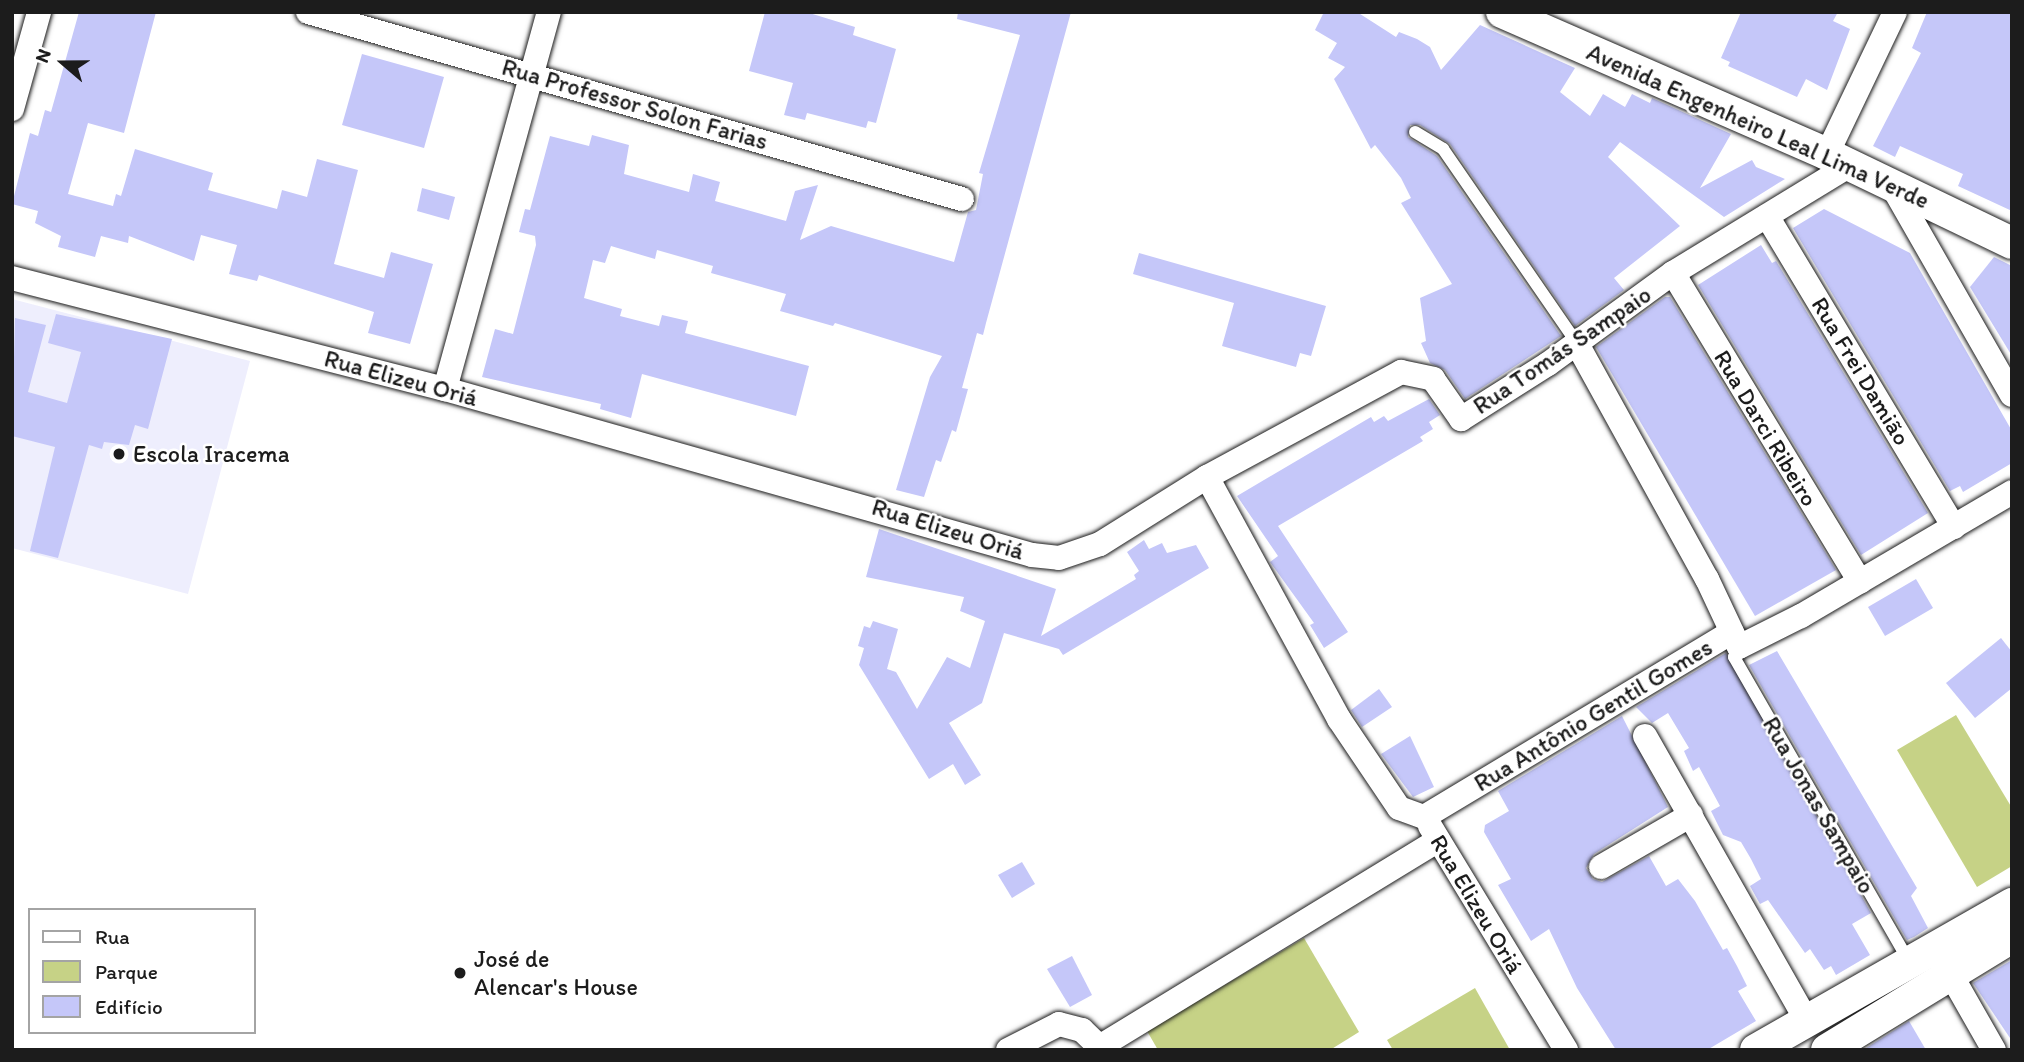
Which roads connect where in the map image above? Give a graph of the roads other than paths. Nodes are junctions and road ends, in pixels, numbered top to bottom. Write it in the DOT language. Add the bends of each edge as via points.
graph roads {
  1 [pos="39,12"];
  2 [pos="308,12"];
  3 [pos="549,12"];
  4 [pos="1502,12"];
  5 [pos="1895,12"];
  6 [pos="533,73"];
  7 [pos="12,108"];
  8 [pos="1415,132"];
  9 [pos="1839,159"];
  10 [pos="1891,184"];
  11 [pos="962,199"];
  12 [pos="1767,216"];
  13 [pos="2012,243"];
  14 [pos="1674,274"];
  15 [pos="12,278"];
  16 [pos="1576,342"];
  17 [pos="445,389"];
  18 [pos="2012,395"];
  19 [pos="1207,477"];
  20 [pos="2012,492"];
  21 [pos="1954,527"];
  22 [pos="1860,582"];
  23 [pos="1736,639"];
  24 [pos="1645,736"];
  25 [pos="1691,816"];
  26 [pos="1424,817"];
  27 [pos="1438,840"];
  28 [pos="1601,867"];
  29 [pos="2012,904"];
  30 [pos="2012,937"];
  31 [pos="1932,962"];
  32 [pos="1806,1019"];
  33 [pos="1839,1047"];
  34 [pos="1102,1048"];
  35 [pos="1008,1050"];
  36 [pos="1566,1050"];
  37 [pos="1756,1050"];
  38 [pos="1993,1050"];
  1 -- 7 [label="street"];
  2 -- 6 [label="street, Rua Professor Solon Farias"];
  3 -- 6 [label="street"];
  4 -- 9 [label="street, Avenida Engenheiro Leal Lima Verde"];
  5 -- 9 [label="street"];
  6 -- 11 [label="street, Rua Professor Solon Farias"];
  6 -- 17 [label="street"];
  8 -- 16 [label="lane" via="1443,149"];
  9 -- 10 [label="street, Avenida Engenheiro Leal Lima Verde"];
  9 -- 12 [label="street, Rua Tomás Sampaio"];
  10 -- 13 [label="street, Avenida Engenheiro Leal Lima Verde"];
  10 -- 18 [label="street"];
  12 -- 14 [label="street, Rua Tomás Sampaio"];
  12 -- 21 [label="street, Rua Frei Damião"];
  14 -- 16 [label="street, Rua Tomás Sampaio"];
  14 -- 22 [label="street, Rua Darci Ribeiro"];
  15 -- 17 [label="street, Rua Elizeu Oriá"];
  16 -- 19 [label="street, Rua Tomás Sampaio" via="1461,419 1433,379 1401,372"];
  16 -- 23 [label="street, Rua Jonas Sampaio"];
  17 -- 19 [label="street, Rua Elizeu Oriá" via="1032,555 1059,558 1100,544"];
  19 -- 26 [label="street, Rua Elizeu Oriá" via="1339,719 1399,808"];
  20 -- 21 [label="street, Rua Antônio Gentil Gomes"];
  21 -- 22 [label="street, Rua Antônio Gentil Gomes"];
  22 -- 23 [label="street, Rua Antônio Gentil Gomes"];
  23 -- 26 [label="street, Rua Antônio Gentil Gomes"];
  23 -- 31 [label="lane, Rua Jonas Sampaio" via="1734,657"];
  24 -- 25 [label="street"];
  25 -- 28 [label="street"];
  25 -- 32 [label="street"];
  26 -- 27 [label="street, Rua Elizeu Oriá"];
  27 -- 34 [label="street"];
  27 -- 36 [label="street, Rua Elizeu Oriá"];
  29 -- 31 [label="street"];
  30 -- 31 [label="street"];
  31 -- 32 [label="street"];
  31 -- 33 [label="street"];
  31 -- 38 [label="street, Rua Jonas Sampaio"];
  32 -- 37 [label="street"];
  34 -- 35 [label="street" via="1082,1030 1059,1024"];
}
